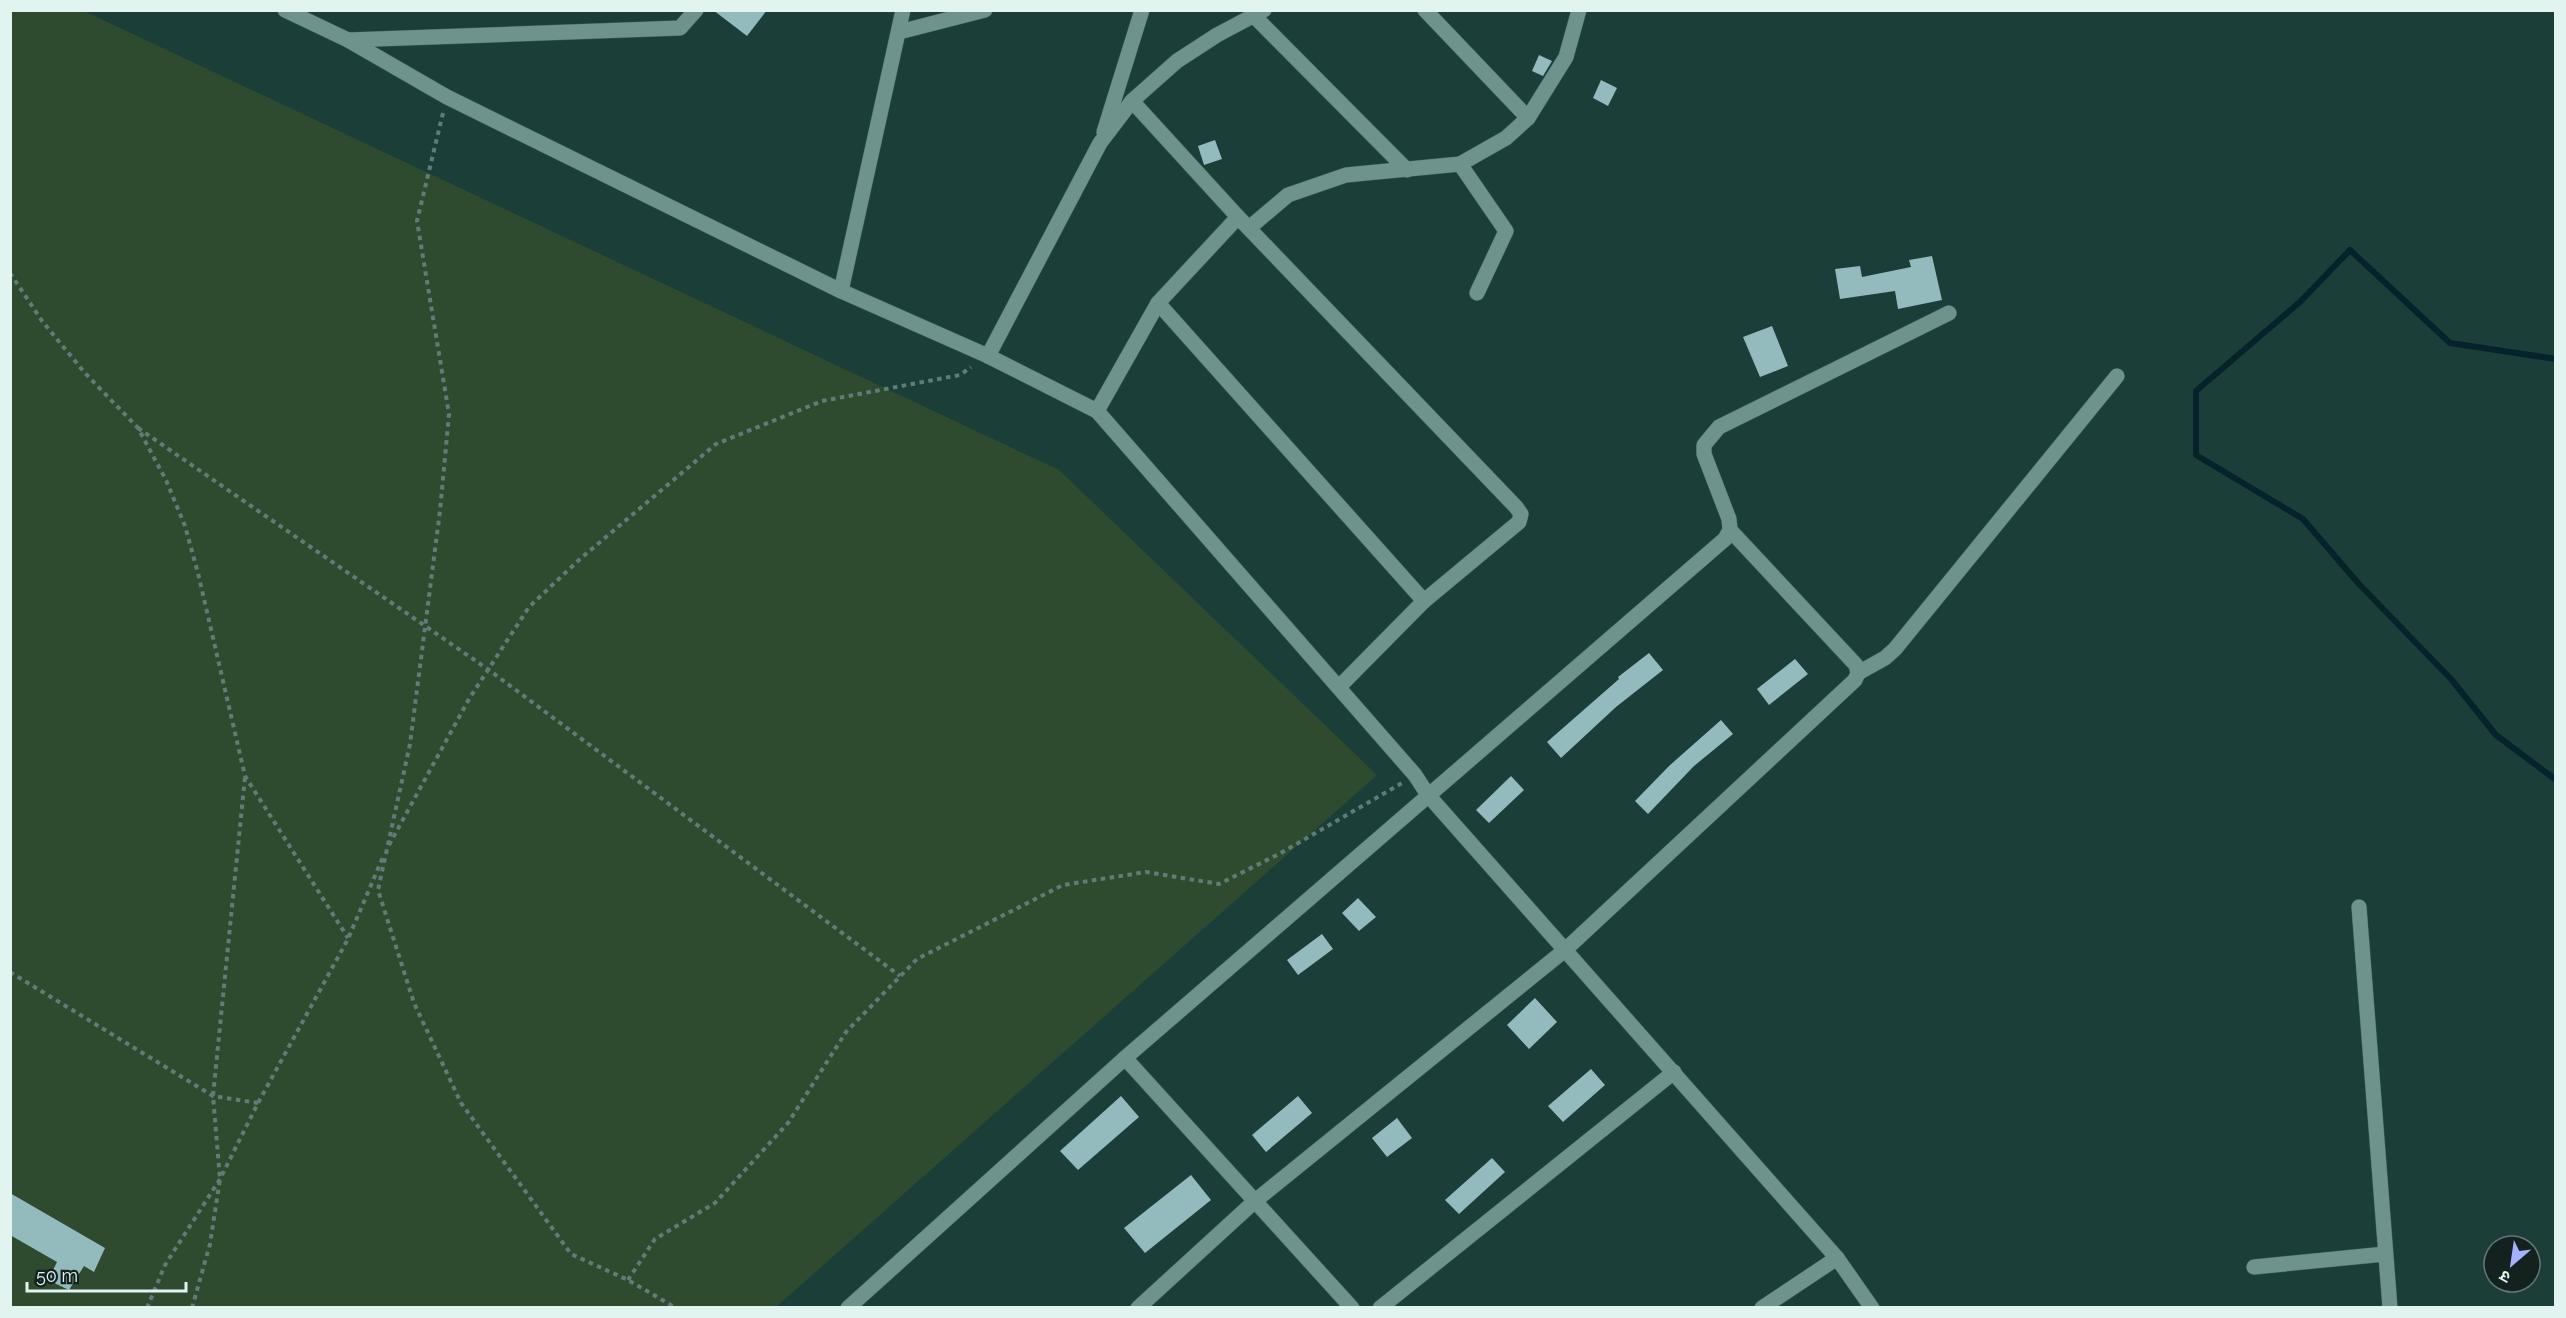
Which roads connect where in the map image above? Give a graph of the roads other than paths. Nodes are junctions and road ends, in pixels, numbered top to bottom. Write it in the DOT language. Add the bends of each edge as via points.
graph roads {
  1 [pos="696,10"];
  2 [pos="903,10"];
  3 [pos="985,10"];
  4 [pos="1142,10"];
  5 [pos="1425,10"];
  6 [pos="1579,10"];
  7 [pos="292,12"];
  8 [pos="1259,14"];
  9 [pos="899,32"];
  10 [pos="348,40"];
  11 [pos="1132,101"];
  12 [pos="1528,118"];
  13 [pos="1100,143"];
  14 [pos="1460,164"];
  15 [pos="1407,171"];
  16 [pos="1244,222"];
  17 [pos="842,291"];
  18 [pos="1477,293"];
  19 [pos="1158,303"];
  20 [pos="1949,313"];
  21 [pos="988,356"];
  22 [pos="2117,376"];
  23 [pos="1097,411"];
  24 [pos="1730,530"];
  25 [pos="1424,601"];
  26 [pos="1858,673"];
  27 [pos="1339,687"];
  28 [pos="1428,795"];
  29 [pos="2359,907"];
  30 [pos="1565,950"];
  31 [pos="1125,1058"];
  32 [pos="1674,1072"];
  33 [pos="1255,1201"];
  34 [pos="2385,1254"];
  35 [pos="1837,1258"];
  36 [pos="2254,1267"];
  37 [pos="848,1308"];
  38 [pos="1138,1308"];
  39 [pos="1352,1308"];
  40 [pos="1380,1308"];
  41 [pos="1762,1308"];
  42 [pos="1872,1308"];
  43 [pos="2390,1308"];
  1 -- 10 [label="street" via="680,28"];
  2 -- 9 [label="street"];
  3 -- 9 [label="street"];
  4 -- 13 [label="street"];
  5 -- 12 [label="street"];
  6 -- 12 [label="street" via="1566,57"];
  7 -- 10 [label="street"];
  8 -- 11 [label="street" via="1216,35 1177,61"];
  8 -- 15 [label="street"];
  9 -- 17 [label="street"];
  10 -- 17 [label="street" via="447,97"];
  11 -- 13 [label="street"];
  11 -- 16 [label="street"];
  12 -- 14 [label="street" via="1506,138"];
  13 -- 21 [label="street"];
  14 -- 15 [label="street"];
  14 -- 18 [label="street" via="1506,231"];
  15 -- 16 [label="street" via="1346,176 1288,195"];
  16 -- 19 [label="street"];
  16 -- 25 [label="street" via="1521,514 1519,522"];
  17 -- 21 [label="street"];
  19 -- 23 [label="street"];
  19 -- 25 [label="street"];
  20 -- 24 [label="street" via="1719,427 1704,445 1704,454"];
  21 -- 23 [label="street"];
  22 -- 26 [label="street" via="1895,649"];
  23 -- 27 [label="street"];
  24 -- 26 [label="street" via="1856,665"];
  24 -- 28 [label="street" via="1725,539"];
  25 -- 27 [label="street"];
  26 -- 30 [label="street"];
  27 -- 28 [label="street"];
  28 -- 30 [label="street"];
  28 -- 31 [label="street"];
  29 -- 34 [label="street"];
  30 -- 32 [label="street"];
  30 -- 33 [label="street"];
  31 -- 33 [label="street"];
  31 -- 37 [label="street"];
  32 -- 35 [label="street"];
  32 -- 40 [label="street"];
  33 -- 38 [label="street"];
  33 -- 39 [label="street"];
  34 -- 36 [label="street"];
  34 -- 43 [label="street"];
  35 -- 41 [label="street"];
  35 -- 42 [label="street"];
}
